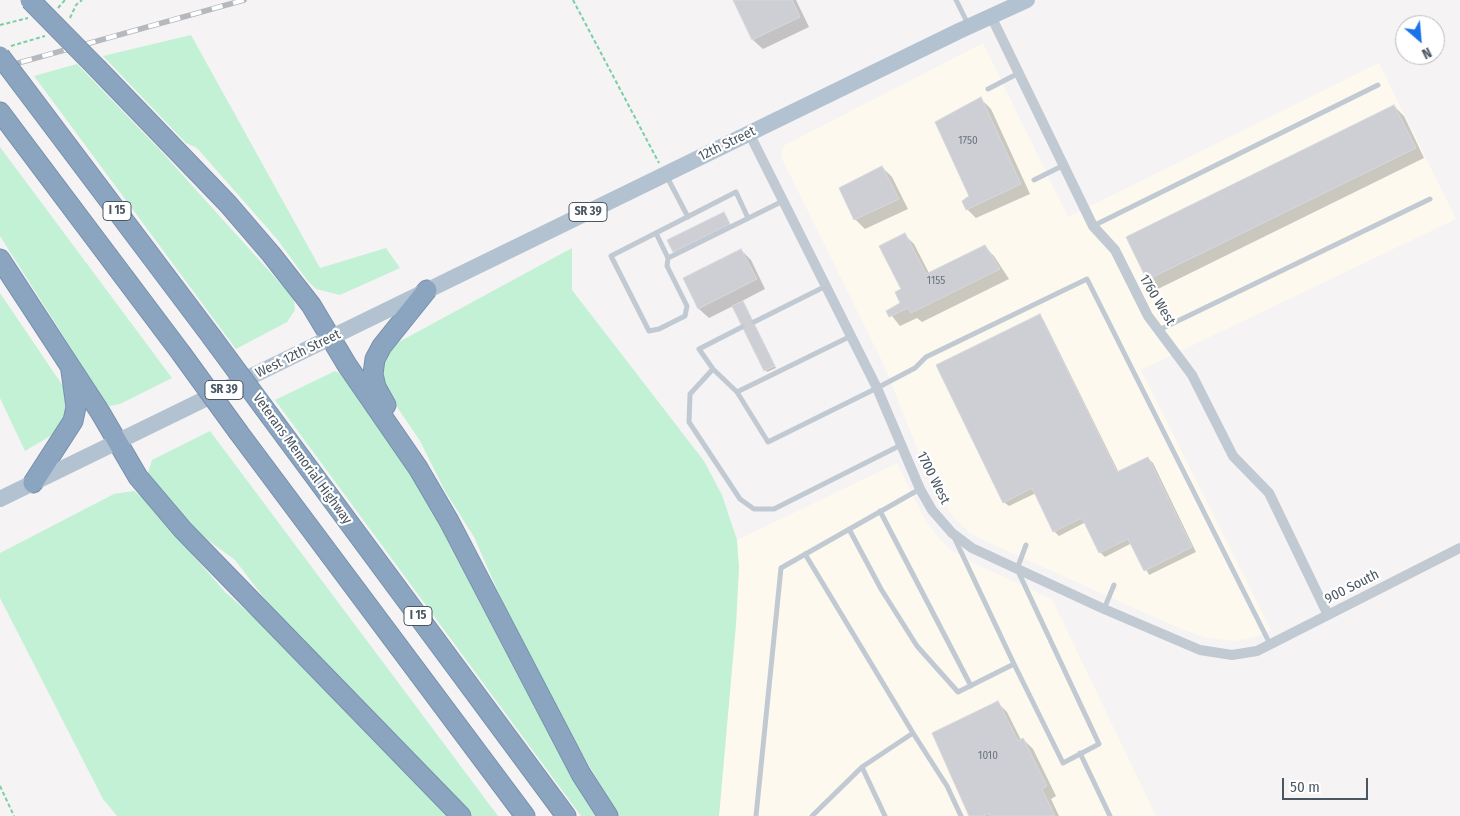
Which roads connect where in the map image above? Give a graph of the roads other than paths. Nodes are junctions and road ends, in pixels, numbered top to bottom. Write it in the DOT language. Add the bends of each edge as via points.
graph roads {
  1 [pos="30,0"];
  2 [pos="956,0"];
  3 [pos="1027,0"];
  4 [pos="991,16"];
  5 [pos="969,26"];
  6 [pos="0,56"];
  7 [pos="1019,73"];
  8 [pos="1378,86"];
  9 [pos="988,89"];
  10 [pos="0,112"];
  11 [pos="749,133"];
  12 [pos="1064,165"];
  13 [pos="665,174"];
  14 [pos="1034,180"];
  15 [pos="1430,198"];
  16 [pos="783,200"];
  17 [pos="688,217"];
  18 [pos="748,218"];
  19 [pos="1093,226"];
  20 [pos="656,233"];
  21 [pos="668,258"];
  22 [pos="0,259"];
  23 [pos="826,286"];
  24 [pos="427,290"];
  25 [pos="754,322"];
  26 [pos="742,327"];
  27 [pos="1158,330"];
  28 [pos="851,336"];
  29 [pos="332,337"];
  30 [pos="71,368"];
  31 [pos="713,369"];
  32 [pos="877,388"];
  33 [pos="737,392"];
  34 [pos="116,442"];
  35 [pos="902,445"];
  36 [pos="418,468"];
  37 [pos="33,482"];
  38 [pos="920,489"];
  39 [pos="0,499"];
  40 [pos="880,511"];
  41 [pos="850,529"];
  42 [pos="952,532"];
  43 [pos="1026,545"];
  44 [pos="1460,548"];
  45 [pos="805,554"];
  46 [pos="1017,569"];
  47 [pos="1114,585"];
  48 [pos="1104,609"];
  49 [pos="1328,615"];
  50 [pos="1270,644"];
  51 [pos="1257,651"];
  52 [pos="1014,664"];
  53 [pos="971,686"];
  54 [pos="913,733"];
  55 [pos="1080,753"];
  56 [pos="862,767"];
  57 [pos="461,816"];
  58 [pos="525,816"];
  59 [pos="566,816"];
  60 [pos="608,816"];
  61 [pos="756,816"];
  62 [pos="812,816"];
  63 [pos="885,816"];
  64 [pos="961,816"];
  65 [pos="1110,816"];
  1 -- 29 [label="highway, bridge" via="228,204 272,254"];
  2 -- 5 [label="lane"];
  3 -- 4 [label="main road, 12th Street / SR 39"];
  4 -- 5 [label="main road, 12th Street / SR 39"];
  4 -- 7 [label="street, 1760 West"];
  5 -- 11 [label="main road, 12th Street / SR 39"];
  6 -- 59 [label="highway, Veterans Memorial Highway / I 15, bridge"];
  7 -- 9 [label="lane"];
  7 -- 12 [label="street, 1760 West"];
  8 -- 19 [label="lane"];
  10 -- 58 [label="highway, I 15, bridge"];
  11 -- 13 [label="main road, 12th Street / SR 39"];
  11 -- 16 [label="street, 1700 West"];
  12 -- 14 [label="lane"];
  12 -- 19 [label="street, 1760 West"];
  13 -- 17 [label="lane"];
  13 -- 24 [label="main road, 12th Street / SR 39"];
  15 -- 27 [label="lane"];
  16 -- 18 [label="lane"];
  16 -- 23 [label="street, 1700 West"];
  17 -- 18 [label="lane" via="736,192"];
  17 -- 20 [label="lane"];
  18 -- 21 [label="lane"];
  19 -- 27 [label="street, 1760 West" via="1114,250"];
  20 -- 21 [label="lane"];
  20 -- 21 [label="lane" via="611,256 650,331 659,330 685,316 687,306 667,266"];
  22 -- 30 [label="highway"];
  23 -- 25 [label="lane"];
  23 -- 28 [label="street, 1700 West"];
  24 -- 29 [label="main road, West 12th Street / SR 39"];
  24 -- 36 [label="highway" via="382,346 375,359 373,374 376,386 405,433"];
  26 -- 31 [label="lane" via="699,349"];
  27 -- 49 [label="street, 1760 West" via="1192,375 1233,456 1268,493"];
  28 -- 32 [label="street, 1700 West"];
  28 -- 33 [label="lane"];
  29 -- 34 [label="main road, West 12th Street / SR 39"];
  29 -- 36 [label="highway" via="347,365"];
  30 -- 34 [label="highway"];
  30 -- 37 [label="highway" via="76,407 72,421"];
  31 -- 33 [label="lane"];
  31 -- 35 [label="lane" via="690,394 689,422 740,499 754,509 774,509"];
  32 -- 33 [label="lane" via="768,442"];
  32 -- 35 [label="street, 1700 West"];
  32 -- 50 [label="lane" via="915,368 926,357 1087,279"];
  34 -- 37 [label="main road, West 12th Street / SR 39"];
  34 -- 57 [label="highway" via="138,477 183,530"];
  35 -- 38 [label="street, 1700 West"];
  36 -- 60 [label="highway" via="582,774"];
  37 -- 39 [label="main road, SR 39"];
  38 -- 40 [label="lane"];
  38 -- 42 [label="street, 1700 West" via="932,510"];
  40 -- 41 [label="lane"];
  40 -- 53 [label="lane"];
  41 -- 45 [label="lane"];
  41 -- 53 [label="lane" via="880,589 917,646 958,692"];
  42 -- 46 [label="street, 1700 West" via="972,548"];
  42 -- 52 [label="lane"];
  43 -- 46 [label="lane"];
  44 -- 49 [label="street, 900 South"];
  45 -- 54 [label="lane"];
  45 -- 61 [label="lane" via="781,568"];
  46 -- 48 [label="street, 1700 West"];
  46 -- 55 [label="lane" via="1099,744"];
  47 -- 48 [label="lane"];
  48 -- 51 [label="street, 1700 West" via="1200,650 1232,655"];
  49 -- 50 [label="street, 900 South"];
  50 -- 51 [label="street, 900 South"];
  52 -- 53 [label="lane"];
  52 -- 55 [label="lane" via="1062,763"];
  54 -- 56 [label="lane"];
  54 -- 64 [label="lane" via="947,786"];
  55 -- 65 [label="lane"];
  56 -- 62 [label="lane"];
  56 -- 63 [label="lane"];
}
